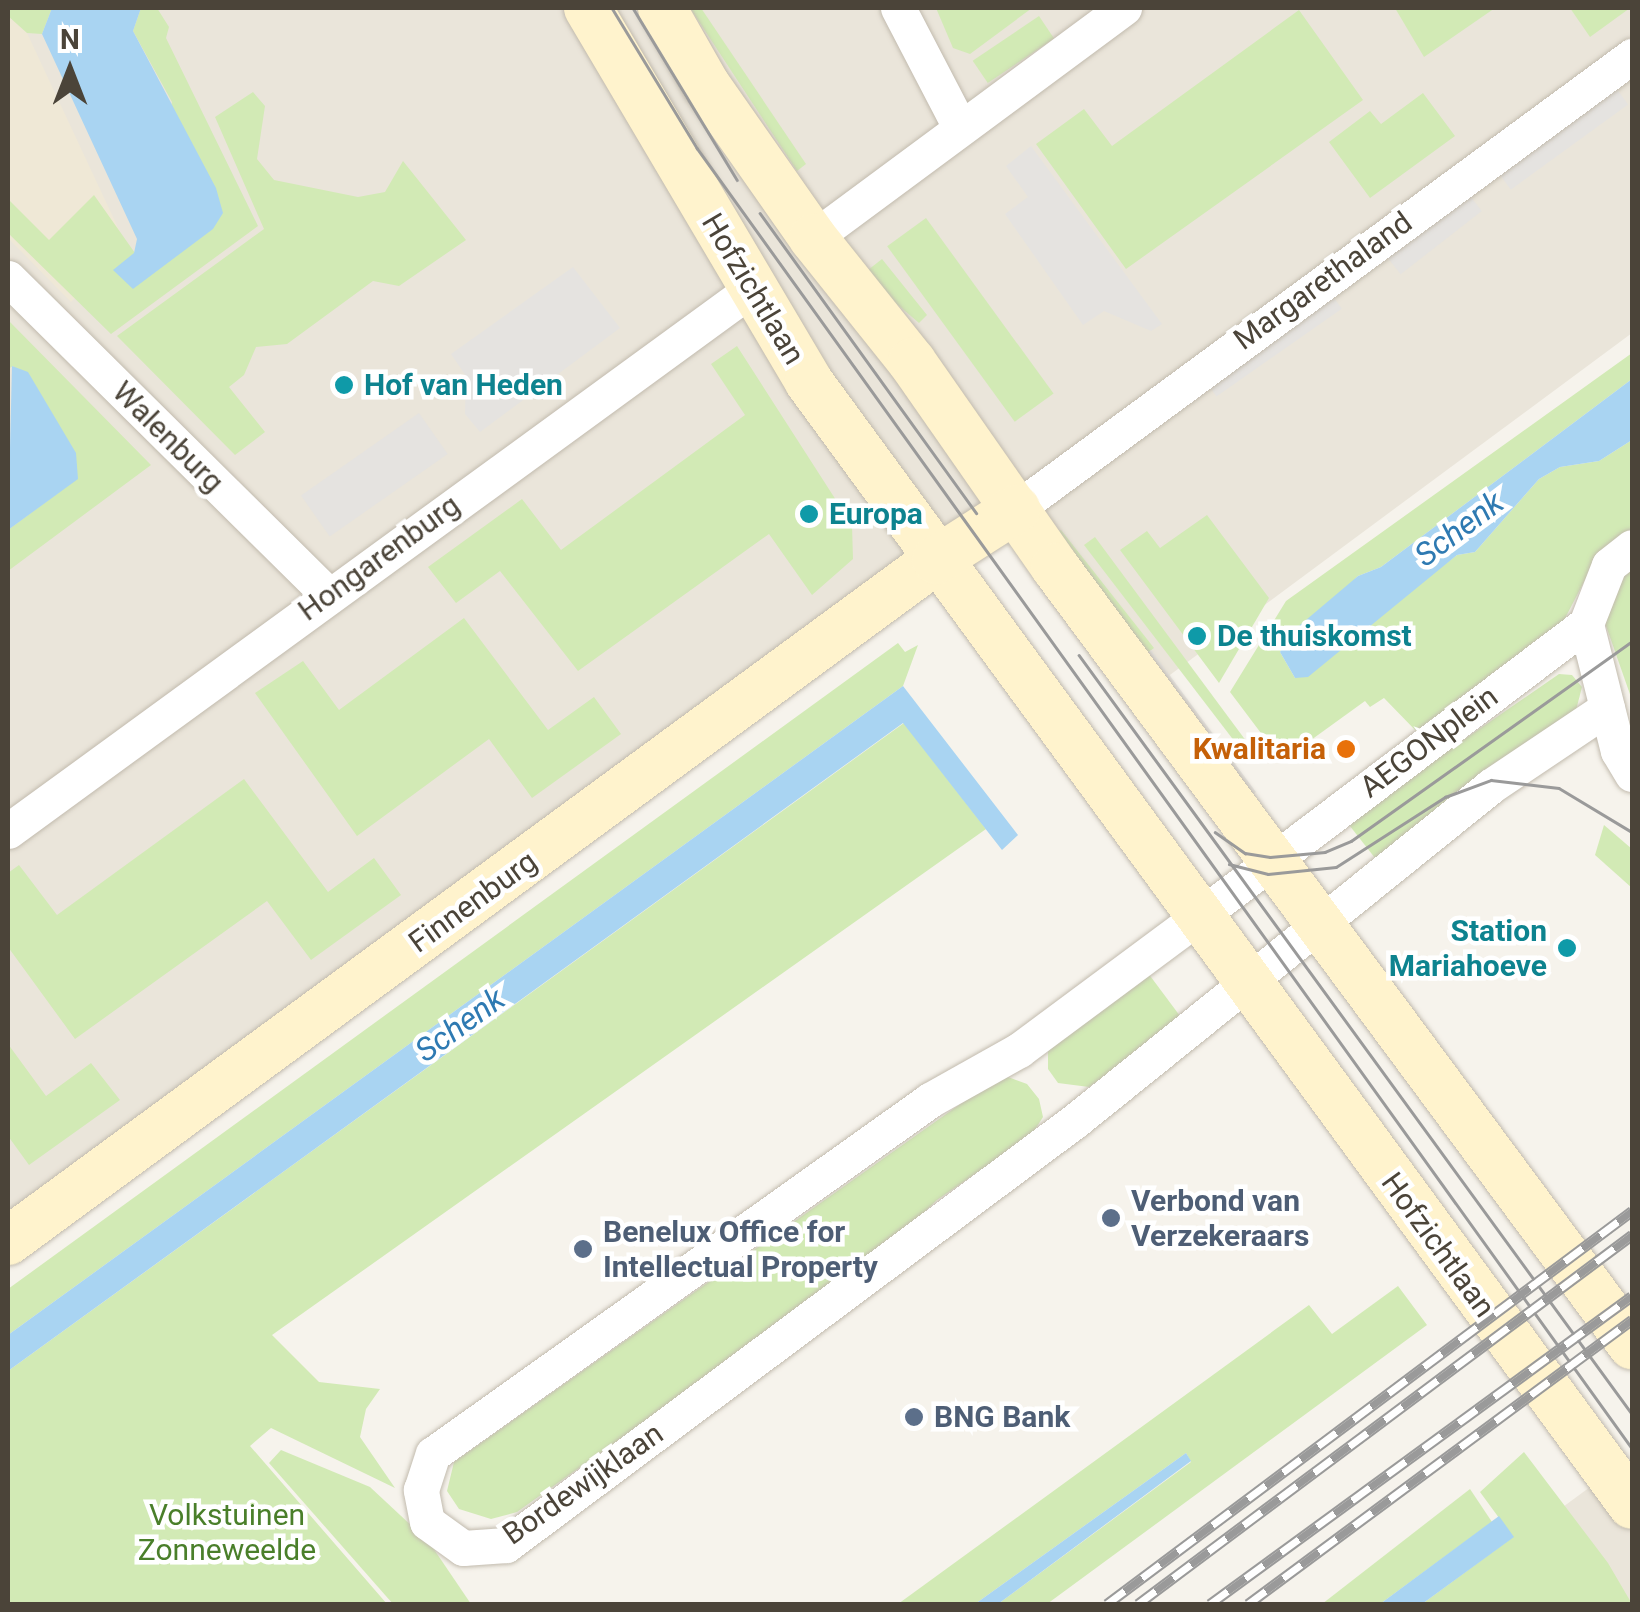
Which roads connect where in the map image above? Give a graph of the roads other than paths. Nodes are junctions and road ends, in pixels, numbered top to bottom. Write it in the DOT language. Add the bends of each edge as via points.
graph roads {
  1 [pos="588,8"];
  2 [pos="662,8"];
  3 [pos="898,8"];
  4 [pos="1124,8"];
  5 [pos="1632,56"];
  6 [pos="960,127"];
  7 [pos="813,238"];
  8 [pos="8,278"];
  9 [pos="753,288"];
  10 [pos="1016,510"];
  11 [pos="1632,547"];
  12 [pos="936,560"];
  13 [pos="329,596"];
  14 [pos="1586,624"];
  15 [pos="1607,708"];
  16 [pos="1632,774"];
  17 [pos="8,831"];
  18 [pos="1272,860"];
  19 [pos="1201,915"];
  20 [pos="1319,924"];
  21 [pos="1248,982"];
  22 [pos="8,1241"];
  23 [pos="1632,1345"];
  24 [pos="1632,1505"];
  1 -- 9 [label="main road, Hofzichtlaan"];
  2 -- 7 [label="main road" via="706,85"];
  3 -- 6 [label="street"];
  4 -- 6 [label="street"];
  5 -- 10 [label="street, Margarethaland"];
  6 -- 7 [label="street"];
  7 -- 10 [label="main road" via="912,362"];
  8 -- 13 [label="street, Walenburg"];
  9 -- 12 [label="main road, Hofzichtlaan" via="809,382"];
  9 -- 13 [label="street, Hongarenburg"];
  10 -- 12 [label="main road"];
  10 -- 18 [label="main road"];
  11 -- 14 [label="street" via="1609,565"];
  12 -- 19 [label="main road, Hofzichtlaan"];
  12 -- 22 [label="main road, Finnenburg"];
  13 -- 17 [label="street, Hongarenburg"];
  14 -- 15 [label="street"];
  14 -- 18 [label="street, AEGONplein"];
  15 -- 16 [label="street"];
  15 -- 20 [label="street" via="1491,786"];
  18 -- 19 [label="street"];
  18 -- 20 [label="main road"];
  19 -- 21 [label="main road, Hofzichtlaan"];
  19 -- 21 [label="street, Bordewijklaan" via="1019,1050 930,1100 433,1454 422,1490 427,1522 463,1548 506,1544 1076,1120"];
  20 -- 21 [label="street"];
  20 -- 23 [label="main road"];
  21 -- 24 [label="main road, Hofzichtlaan"];
}
